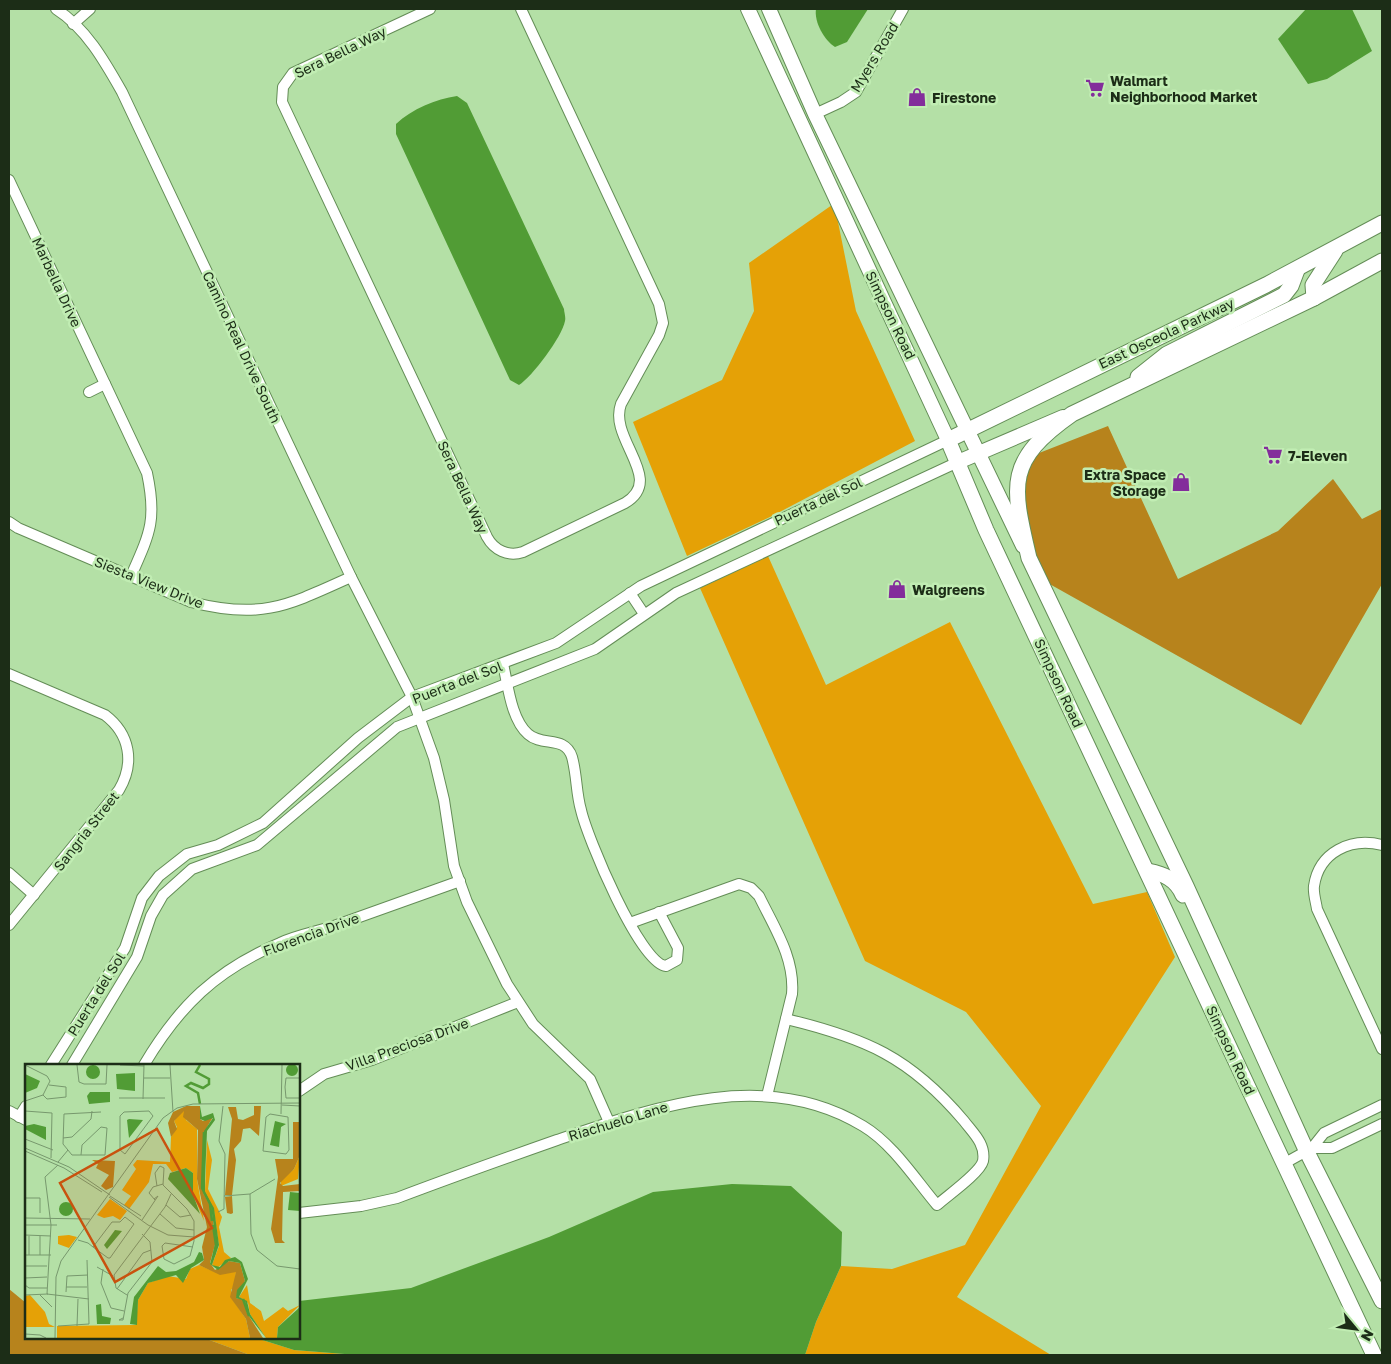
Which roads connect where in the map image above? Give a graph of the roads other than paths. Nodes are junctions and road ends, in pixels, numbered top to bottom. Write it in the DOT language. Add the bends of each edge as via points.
graph roads {
  1 [pos="56,9"];
  2 [pos="90,9"];
  3 [pos="430,9"];
  4 [pos="521,9"];
  5 [pos="748,9"];
  6 [pos="769,9"];
  7 [pos="903,9"];
  8 [pos="74,24"];
  9 [pos="788,94"];
  10 [pos="815,114"];
  11 [pos="815,154"];
  12 [pos="842,169"];
  13 [pos="9,180"];
  14 [pos="1382,224"];
  15 [pos="1337,249"];
  16 [pos="1382,261"];
  17 [pos="1296,270"];
  18 [pos="1314,298"];
  19 [pos="105,384"];
  20 [pos="1124,390"];
  21 [pos="88,392"];
  22 [pos="1072,414"];
  23 [pos="968,430"];
  24 [pos="948,440"];
  25 [pos="979,453"];
  26 [pos="958,462"];
  27 [pos="9,522"];
  28 [pos="1029,558"];
  29 [pos="131,576"];
  30 [pos="351,578"];
  31 [pos="630,593"];
  32 [pos="644,614"];
  33 [pos="503,664"];
  34 [pos="9,674"];
  35 [pos="508,683"];
  36 [pos="412,697"];
  37 [pos="420,717"];
  38 [pos="1382,845"];
  39 [pos="1148,871"];
  40 [pos="9,873"];
  41 [pos="460,881"];
  42 [pos="34,896"];
  43 [pos="659,912"];
  44 [pos="630,923"];
  45 [pos="9,925"];
  46 [pos="1215,954"];
  47 [pos="518,1002"];
  48 [pos="786,1019"];
  49 [pos="1382,1049"];
  50 [pos="52,1064"];
  51 [pos="73,1064"];
  52 [pos="145,1064"];
  53 [pos="300,1090"];
  54 [pos="767,1096"];
  55 [pos="1382,1105"];
  56 [pos="9,1111"];
  57 [pos="23,1118"];
  58 [pos="609,1122"];
  59 [pos="1382,1124"];
  60 [pos="1310,1150"];
  61 [pos="1285,1162"];
  62 [pos="300,1213"];
  63 [pos="1382,1301"];
  64 [pos="1374,1355"];
  1 -- 8 [label="street, Camino Real Drive South"];
  2 -- 8 [label="street"];
  3 -- 4 [label="street, Sera Bella Way" via="294,73 283,87 282,102 486,537 496,548 512,554 523,552 625,503 637,492 640,473 619,426 618,415 620,404 663,323 659,304"];
  5 -- 9 [label="main road, Simpson Road"];
  6 -- 10 [label="main road, Simpson Road"];
  7 -- 10 [label="street, Myers Road" via="856,92"];
  8 -- 30 [label="street, Camino Real Drive South" via="103,60 122,92"];
  9 -- 10 [label="main road" via="800,107"];
  9 -- 11 [label="main road, Simpson Road"];
  10 -- 12 [label="main road, Simpson Road"];
  11 -- 12 [label="main road"];
  11 -- 24 [label="main road, Simpson Road"];
  12 -- 23 [label="main road, Simpson Road"];
  13 -- 19 [label="street, Marbella Drive"];
  14 -- 15 [label="main road, East Osceola Parkway"];
  15 -- 17 [label="main road, East Osceola Parkway"];
  15 -- 18 [label="main road" via="1313,285"];
  16 -- 18 [label="main road"];
  17 -- 20 [label="main road" via="1284,295 1166,354"];
  17 -- 23 [label="main road, East Osceola Parkway"];
  18 -- 20 [label="main road"];
  19 -- 21 [label="street"];
  19 -- 29 [label="street, Marbella Drive" via="146,473 153,501 152,522"];
  20 -- 22 [label="main road"];
  22 -- 25 [label="main road"];
  22 -- 28 [label="main road" via="1031,447 1021,466 1017,507"];
  23 -- 24 [label="main road, East Osceola Parkway"];
  23 -- 25 [label="main road, Simpson Road"];
  24 -- 26 [label="main road, Simpson Road"];
  24 -- 31 [label="street, Puerta del Sol" via="707,553"];
  25 -- 26 [label="main road"];
  25 -- 28 [label="main road, Simpson Road"];
  26 -- 32 [label="street, Puerta del Sol" via="676,593"];
  26 -- 39 [label="main road, Simpson Road" via="986,530"];
  27 -- 29 [label="street, Siesta View Drive"];
  28 -- 46 [label="main road, Simpson Road" via="1186,886"];
  29 -- 30 [label="street, Siesta View Drive" via="191,602 220,610 254,611 290,604"];
  30 -- 36 [label="street, Camino Real Drive South"];
  31 -- 32 [label="street"];
  31 -- 33 [label="street, Puerta del Sol" via="556,643"];
  32 -- 35 [label="street, Puerta del Sol" via="595,649"];
  33 -- 35 [label="street"];
  33 -- 36 [label="street, Puerta del Sol"];
  34 -- 42 [label="street, Sangria Street" via="105,715 121,731 128,753 126,777 119,790"];
  35 -- 37 [label="street, Puerta del Sol"];
  35 -- 44 [label="street" via="514,710 523,729 530,736 568,748 591,844"];
  36 -- 37 [label="street, Camino Real Drive South"];
  36 -- 50 [label="street, Puerta del Sol" via="358,738 263,823 218,845 187,854 160,876 142,898 125,948"];
  37 -- 41 [label="street, Camino Real Drive South" via="440,783 454,866"];
  37 -- 51 [label="street, Puerta del Sol" via="397,727 257,845 192,869 163,895 151,916 137,957"];
  38 -- 49 [label="street" via="1368,841 1348,845 1330,855 1318,871 1314,888 1317,909"];
  39 -- 46 [label="main road" via="1164,874 1180,888 1199,931"];
  39 -- 61 [label="main road, Simpson Road"];
  40 -- 42 [label="street"];
  41 -- 47 [label="street, Camino Real Drive South"];
  41 -- 52 [label="street, Florencia Drive" via="281,942 242,960 185,1006"];
  42 -- 45 [label="street, Sangria Street"];
  43 -- 44 [label="street"];
  43 -- 44 [label="street" via="678,948 677,960 666,966 654,960"];
  43 -- 48 [label="street" via="739,884 751,888 759,896 790,962 794,977"];
  46 -- 60 [label="main road, Simpson Road"];
  47 -- 53 [label="street, Villa Preciosa Drive" via="372,1060 324,1074"];
  47 -- 58 [label="street, Camino Real Drive South" via="533,1024 590,1079"];
  48 -- 54 [label="street"];
  48 -- 54 [label="street, Riachuelo Lane" via="833,1031 870,1046 926,1080 980,1141 984,1151 982,1163 937,1206 886,1146 864,1126 795,1099"];
  54 -- 58 [label="street, Riachuelo Lane" via="686,1102"];
  55 -- 60 [label="street" via="1324,1133"];
  56 -- 57 [label="street"];
  58 -- 62 [label="street, Riachuelo Lane" via="397,1198"];
  59 -- 60 [label="street" via="1332,1148"];
  60 -- 61 [label="street"];
  60 -- 63 [label="main road, Simpson Road"];
  61 -- 64 [label="main road, Simpson Road"];
}
